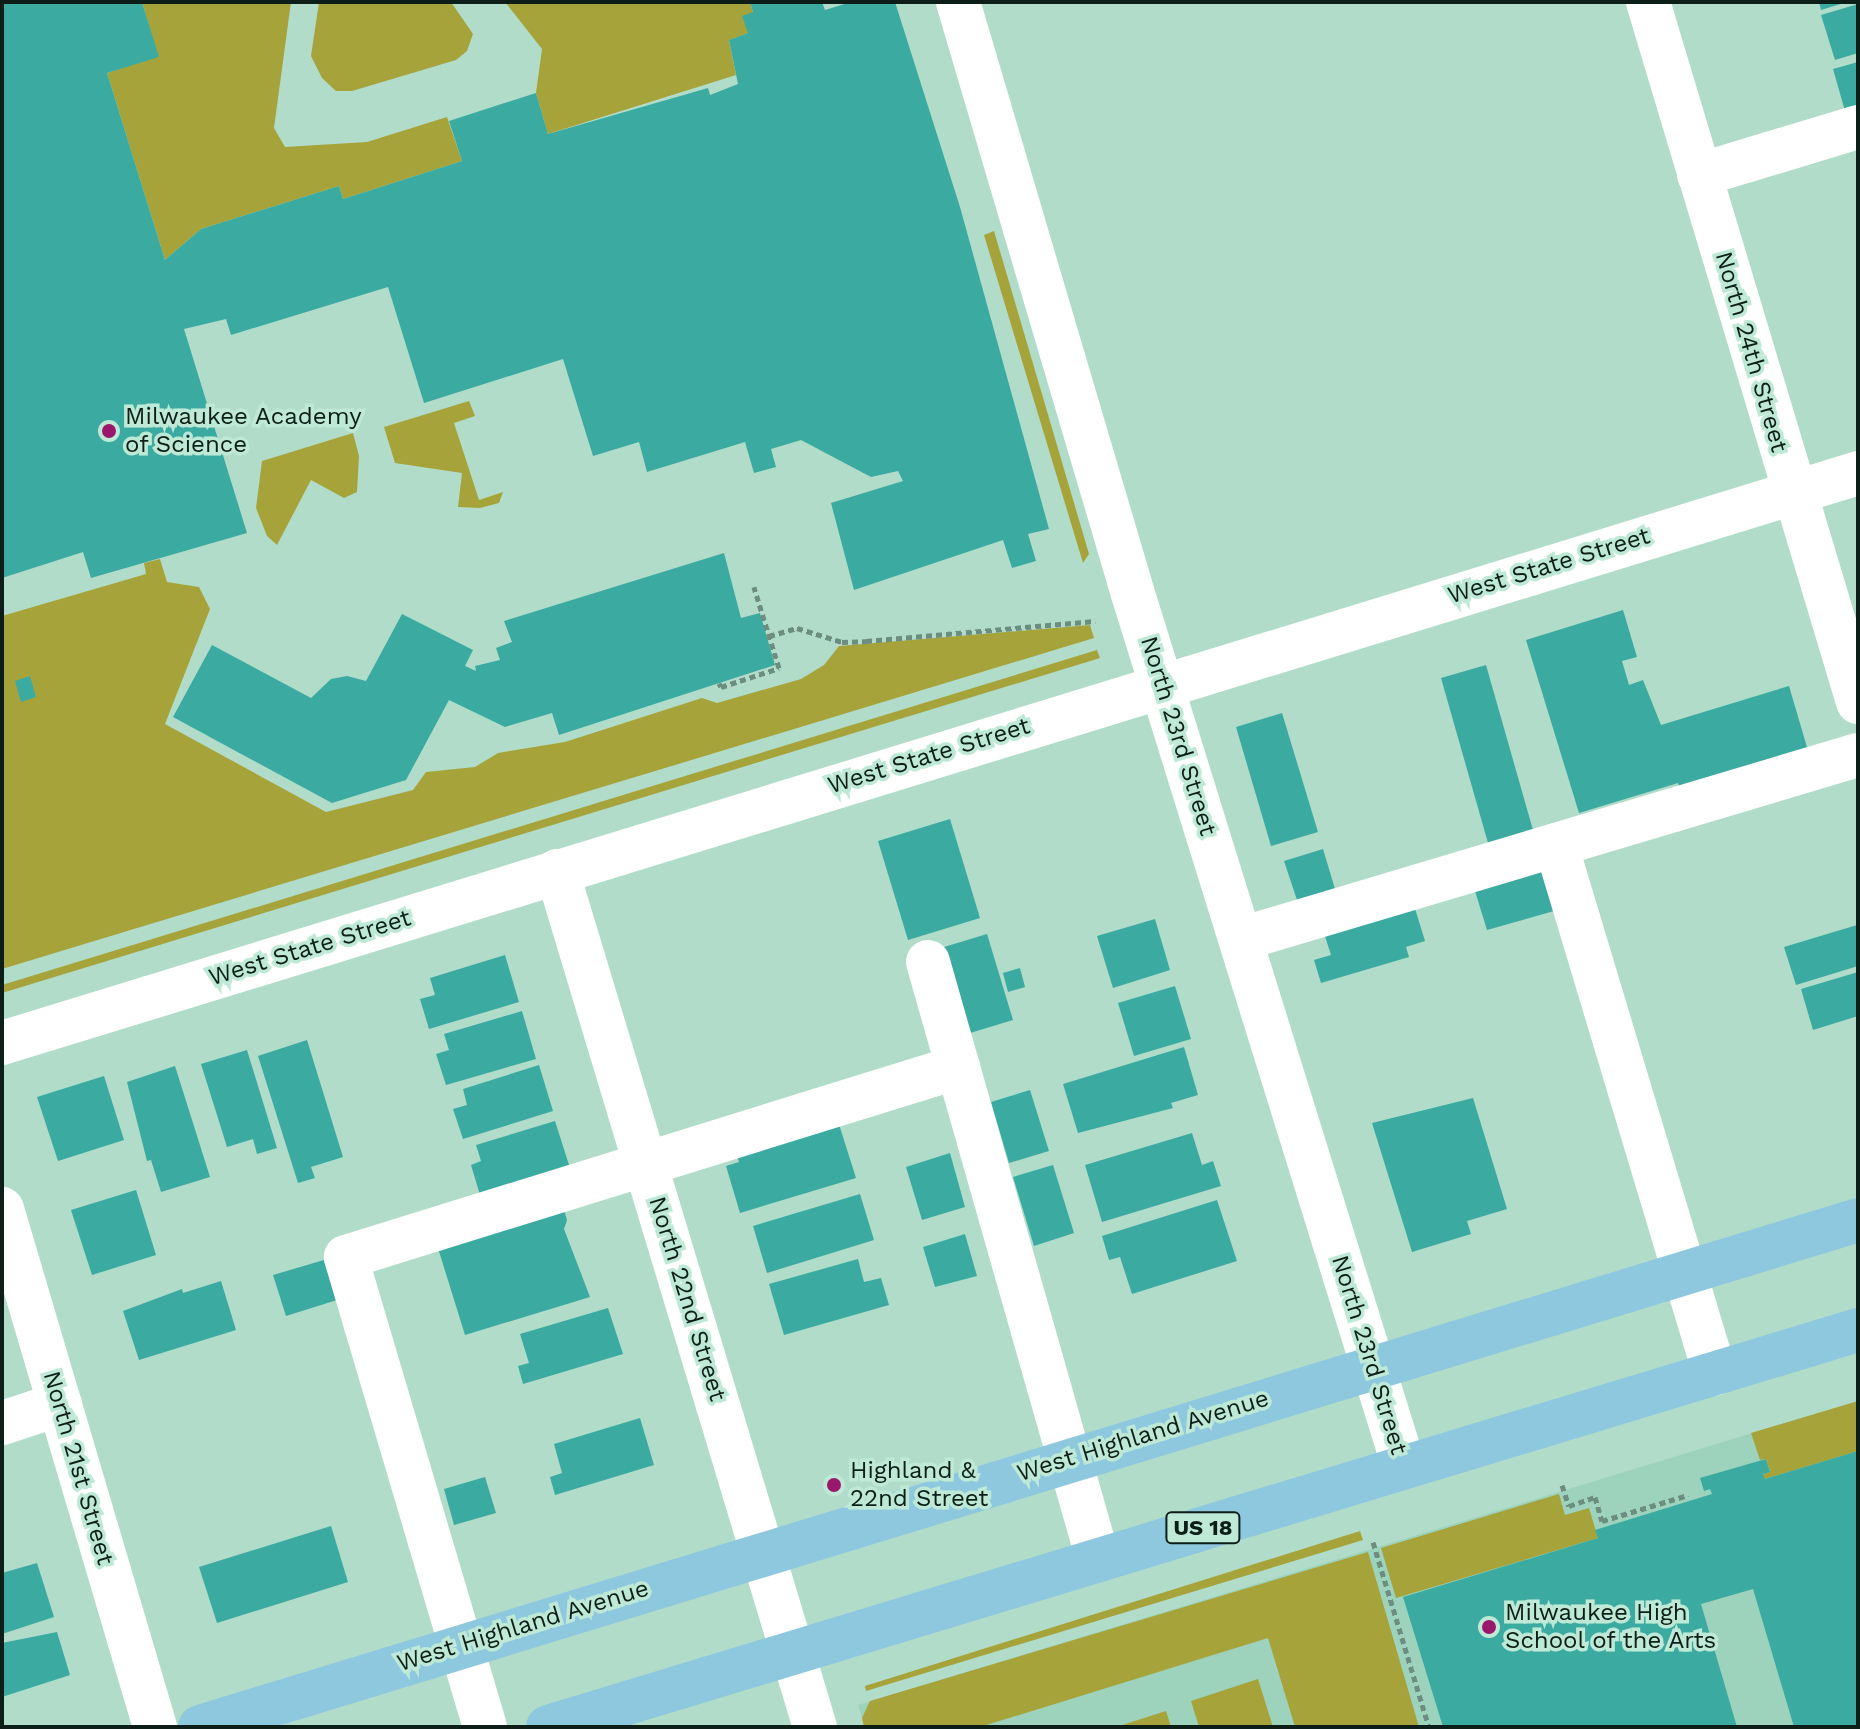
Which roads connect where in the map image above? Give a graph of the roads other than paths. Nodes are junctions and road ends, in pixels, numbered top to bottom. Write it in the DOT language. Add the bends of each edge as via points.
graph roads {
  1 [pos="958,2"];
  2 [pos="1648,2"];
  3 [pos="1858,127"];
  4 [pos="1699,175"];
  5 [pos="1858,473"];
  6 [pos="1792,492"];
  7 [pos="1163,684"];
  8 [pos="1858,702"];
  9 [pos="1858,755"];
  10 [pos="1556,845"];
  11 [pos="557,871"];
  12 [pos="1241,939"];
  13 [pos="928,962"];
  14 [pos="2,1043"];
  15 [pos="958,1067"];
  16 [pos="647,1165"];
  17 [pos="2,1209"];
  18 [pos="1858,1220"];
  19 [pos="1684,1272"];
  20 [pos="1858,1330"];
  21 [pos="1373,1367"];
  22 [pos="1715,1374"];
  23 [pos="60,1404"];
  24 [pos="2,1423"];
  25 [pos="1070,1458"];
  26 [pos="1404,1467"];
  27 [pos="763,1551"];
  28 [pos="1098,1559"];
  29 [pos="458,1646"];
  30 [pos="793,1651"];
  31 [pos="155,1727"];
  32 [pos="200,1727"];
  33 [pos="485,1727"];
  34 [pos="548,1727"];
  35 [pos="815,1727"];
  1 -- 7 [label="street, North 23rd Street"];
  2 -- 4 [label="street, North 24th Street"];
  3 -- 4 [label="street"];
  4 -- 6 [label="street, North 24th Street"];
  5 -- 6 [label="street, West State Street"];
  6 -- 7 [label="street, West State Street"];
  6 -- 8 [label="street, North 24th Street"];
  7 -- 11 [label="street, West State Street"];
  7 -- 12 [label="street, North 23rd Street"];
  9 -- 10 [label="street"];
  10 -- 12 [label="street"];
  10 -- 19 [label="street"];
  11 -- 14 [label="street, West State Street"];
  11 -- 16 [label="street, North 22nd Street"];
  12 -- 21 [label="street, North 23rd Street"];
  13 -- 15 [label="street"];
  15 -- 16 [label="street"];
  15 -- 25 [label="street"];
  16 -- 27 [label="street, North 22nd Street"];
  16 -- 29 [label="street" via="346,1257"];
  17 -- 23 [label="street, North 21st Street"];
  18 -- 19 [label="main road, West Highland Avenue"];
  19 -- 21 [label="main road, West Highland Avenue"];
  19 -- 22 [label="street"];
  20 -- 22 [label="main road, US 18"];
  21 -- 25 [label="main road, West Highland Avenue"];
  21 -- 26 [label="street, North 23rd Street"];
  22 -- 26 [label="main road, US 18"];
  23 -- 24 [label="street"];
  23 -- 31 [label="street, North 21st Street"];
  25 -- 27 [label="main road, West Highland Avenue"];
  25 -- 28 [label="street"];
  26 -- 28 [label="main road, US 18"];
  27 -- 29 [label="main road, West Highland Avenue"];
  27 -- 30 [label="street, North 22nd Street"];
  28 -- 30 [label="main road, US 18"];
  29 -- 32 [label="main road, West Highland Avenue"];
  29 -- 33 [label="street"];
  30 -- 34 [label="main road, US 18"];
  30 -- 35 [label="street, North 22nd Street"];
}
